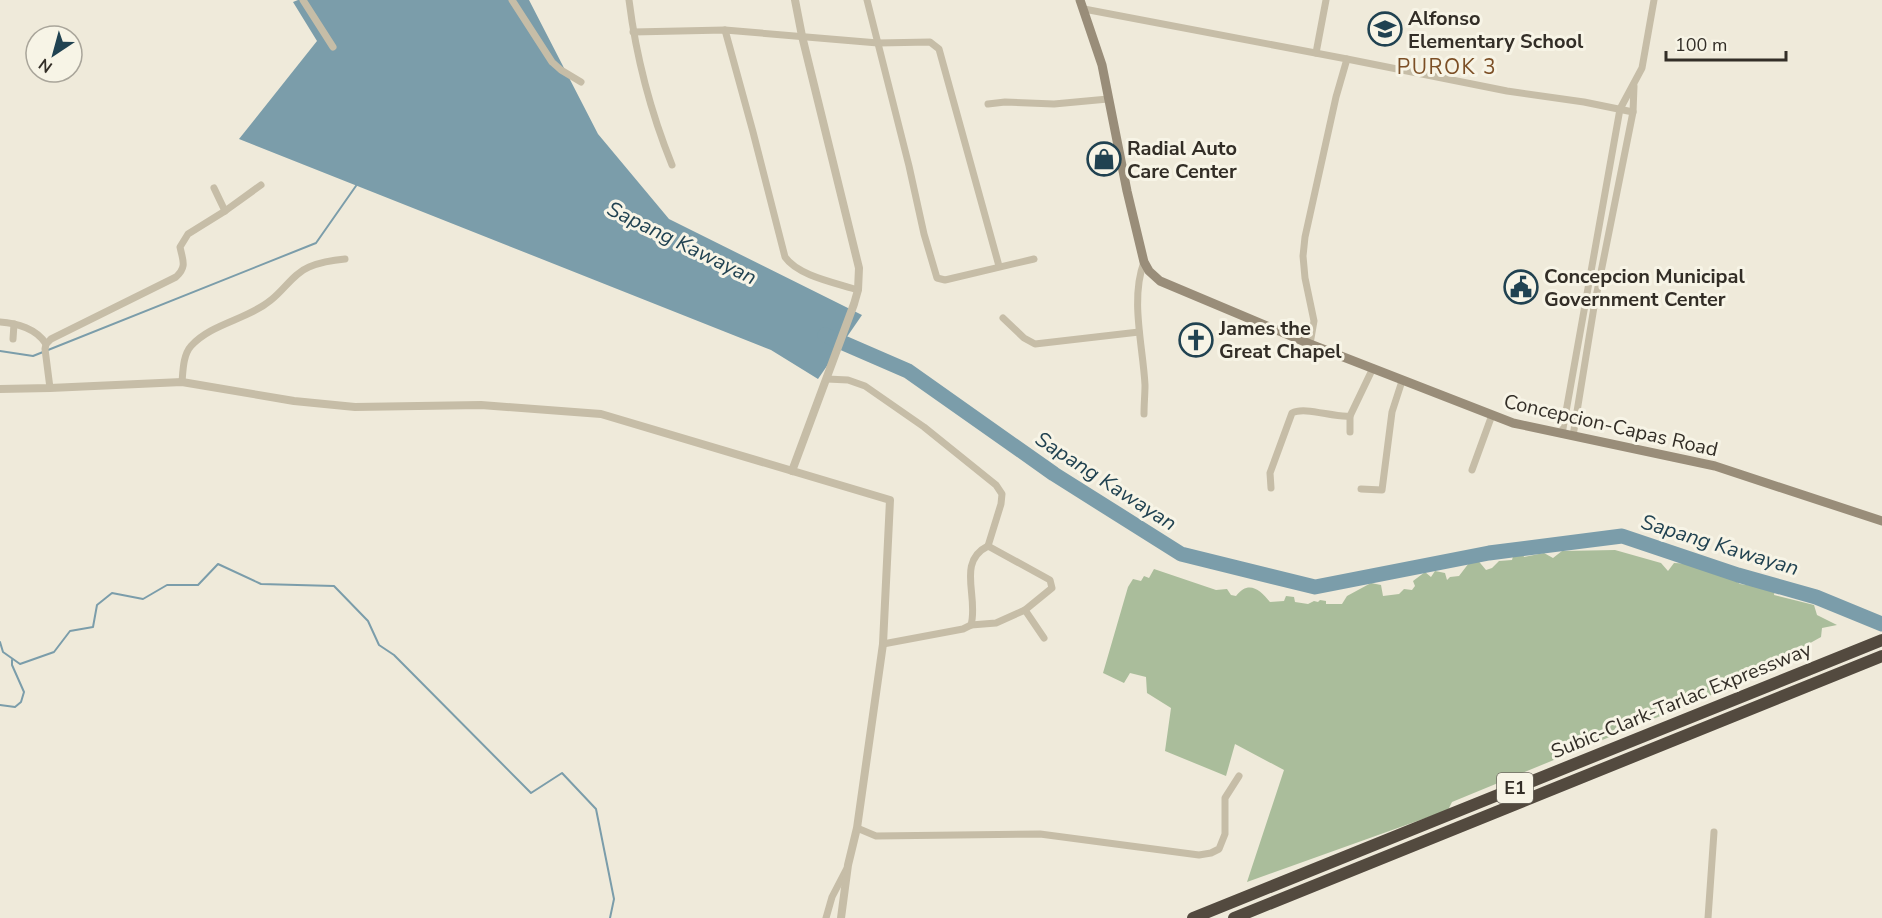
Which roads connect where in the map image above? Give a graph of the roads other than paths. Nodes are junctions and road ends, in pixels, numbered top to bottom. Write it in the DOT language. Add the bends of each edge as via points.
graph roads {
  1 [pos="303,0"];
  2 [pos="512,0"];
  3 [pos="629,0"];
  4 [pos="795,0"];
  5 [pos="867,0"];
  6 [pos="1326,0"];
  7 [pos="1654,0"];
  8 [pos="1082,4"];
  9 [pos="725,30"];
  10 [pos="633,32"];
  11 [pos="802,36"];
  12 [pos="878,43"];
  13 [pos="333,47"];
  14 [pos="1316,53"];
  15 [pos="1347,59"];
  16 [pos="581,82"];
  17 [pos="1634,84"];
  18 [pos="1108,99"];
  19 [pos="988,104"];
  20 [pos="1620,109"];
  21 [pos="1633,112"];
  22 [pos="672,165"];
  23 [pos="261,185"];
  24 [pos="214,188"];
  25 [pos="225,211"];
  26 [pos="345,259"];
  27 [pos="1034,259"];
  28 [pos="1144,262"];
  29 [pos="999,266"];
  30 [pos="858,290"];
  31 [pos="1003,318"];
  32 [pos="0,322"];
  33 [pos="15,324"];
  34 [pos="1139,332"];
  35 [pos="13,339"];
  36 [pos="46,344"];
  37 [pos="1310,344"];
  38 [pos="1372,368"];
  39 [pos="826,379"];
  40 [pos="1402,381"];
  41 [pos="182,382"];
  42 [pos="51,388"];
  43 [pos="0,389"];
  44 [pos="1144,414"];
  45 [pos="1350,416"];
  46 [pos="1492,416"];
  47 [pos="1350,432"];
  48 [pos="1562,434"];
  49 [pos="1573,436"];
  50 [pos="1472,470"];
  51 [pos="792,471"];
  52 [pos="1271,488"];
  53 [pos="1361,489"];
  54 [pos="1882,521"];
  55 [pos="988,546"];
  56 [pos="1025,610"];
  57 [pos="971,625"];
  58 [pos="1044,638"];
  59 [pos="1882,640"];
  60 [pos="883,644"];
  61 [pos="1882,656"];
  62 [pos="1239,776"];
  63 [pos="856,828"];
  64 [pos="1714,831"];
  65 [pos="848,865"];
  66 [pos="826,918"];
  67 [pos="841,918"];
  68 [pos="1193,918"];
  69 [pos="1234,918"];
  70 [pos="1708,918"];
  1 -- 13 [label="street"];
  2 -- 16 [label="street" via="552,62"];
  3 -- 10 [label="street"];
  4 -- 11 [label="street"];
  5 -- 12 [label="street"];
  6 -- 14 [label="street"];
  7 -- 17 [label="street" via="1648,43"];
  8 -- 14 [label="street"];
  8 -- 18 [label="main road" via="1102,65"];
  9 -- 10 [label="street"];
  9 -- 11 [label="street"];
  9 -- 30 [label="street" via="785,257 808,274"];
  10 -- 22 [label="street" via="658,129"];
  11 -- 12 [label="street"];
  11 -- 30 [label="street" via="859,268"];
  12 -- 29 [label="street" via="930,42 939,49"];
  12 -- 29 [label="street" via="935,275 945,280"];
  14 -- 15 [label="street"];
  15 -- 20 [label="street" via="1507,92"];
  15 -- 37 [label="street" via="1305,237 1305,278 1314,321"];
  17 -- 20 [label="street"];
  17 -- 21 [label="street"];
  18 -- 19 [label="street"];
  18 -- 28 [label="main road"];
  20 -- 21 [label="street"];
  20 -- 48 [label="street"];
  21 -- 49 [label="street"];
  23 -- 25 [label="street"];
  24 -- 25 [label="street"];
  25 -- 36 [label="street" via="183,240 180,247 184,264 176,277"];
  26 -- 41 [label="street" via="308,267 250,315 196,342 186,354"];
  27 -- 29 [label="street"];
  28 -- 34 [label="street" via="1139,275"];
  28 -- 37 [label="main road, Concepcion-Capas Road" via="1160,281 1172,287"];
  30 -- 39 [label="street"];
  31 -- 34 [label="street" via="1035,344"];
  32 -- 33 [label="street"];
  33 -- 35 [label="street"];
  33 -- 36 [label="street" via="41,336"];
  34 -- 44 [label="street"];
  36 -- 42 [label="street"];
  37 -- 38 [label="main road, Concepcion-Capas Road"];
  38 -- 40 [label="main road, Concepcion-Capas Road"];
  38 -- 45 [label="street"];
  39 -- 51 [label="street"];
  39 -- 55 [label="street" via="865,386 996,485 1002,494 1001,504"];
  40 -- 46 [label="main road, Concepcion-Capas Road"];
  40 -- 53 [label="street" via="1392,412 1382,490"];
  41 -- 42 [label="street"];
  41 -- 51 [label="street" via="355,408 481,405 601,414"];
  42 -- 43 [label="street"];
  45 -- 47 [label="street"];
  45 -- 52 [label="street" via="1292,413 1270,473"];
  46 -- 48 [label="main road, Concepcion-Capas Road"];
  46 -- 50 [label="street"];
  48 -- 49 [label="main road, Concepcion-Capas Road"];
  49 -- 54 [label="main road, Concepcion-Capas Road" via="1715,466"];
  51 -- 60 [label="street" via="891,500"];
  55 -- 56 [label="street" via="1050,580 1052,588"];
  55 -- 57 [label="street" via="979,550 970,569 974,614"];
  56 -- 57 [label="street" via="996,623"];
  56 -- 58 [label="street"];
  57 -- 60 [label="street"];
  59 -- 68 [label="highway, Subic-Clark-Tarlac Expressway / E1"];
  60 -- 63 [label="street"];
  61 -- 69 [label="highway, Subic-Clark-Tarlac Expressway / E1"];
  62 -- 63 [label="street" via="1225,798 1225,834 1219,849 1199,855 1040,834 876,836"];
  63 -- 65 [label="street"];
  64 -- 70 [label="street"];
  65 -- 66 [label="street"];
  65 -- 67 [label="street"];
}
